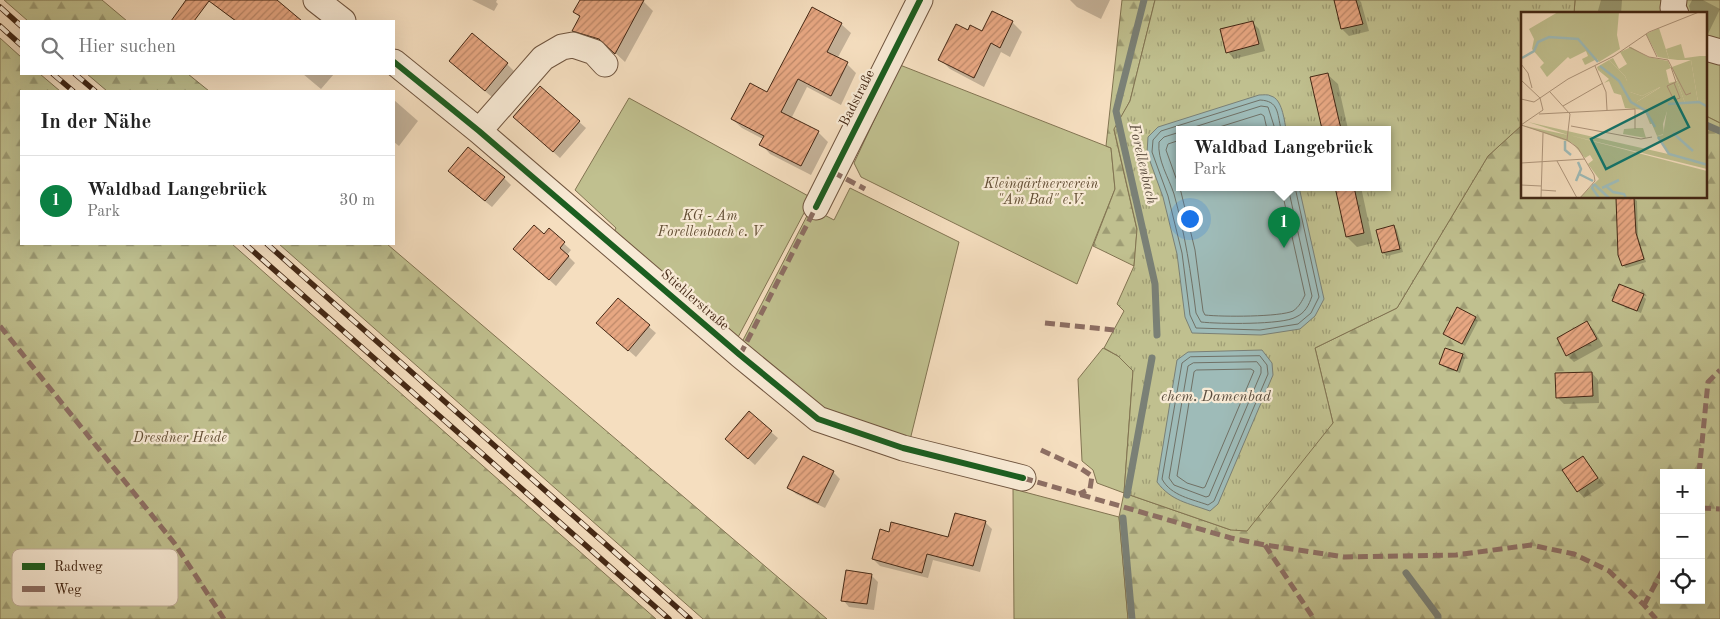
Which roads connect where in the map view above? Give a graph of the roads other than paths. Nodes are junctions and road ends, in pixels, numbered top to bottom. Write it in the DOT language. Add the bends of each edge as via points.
graph roads {
  1 [pos="316,0"];
  2 [pos="920,0"];
  3 [pos="1674,0"];
  4 [pos="1675,12"];
  5 [pos="342,20"];
  6 [pos="395,63"];
  7 [pos="605,64"];
  8 [pos="478,131"];
  9 [pos="816,207"];
  10 [pos="1022,478"];
  1 -- 5 [label="street"];
  2 -- 9 [label="street, Badstraße"];
  3 -- 4 [label="street"];
  6 -- 8 [label="street, Stiehlerstraße"];
  7 -- 8 [label="street" via="594,52 573,45 562,46 543,58"];
  8 -- 10 [label="street, Stiehlerstraße" via="818,419 903,448"];
}
